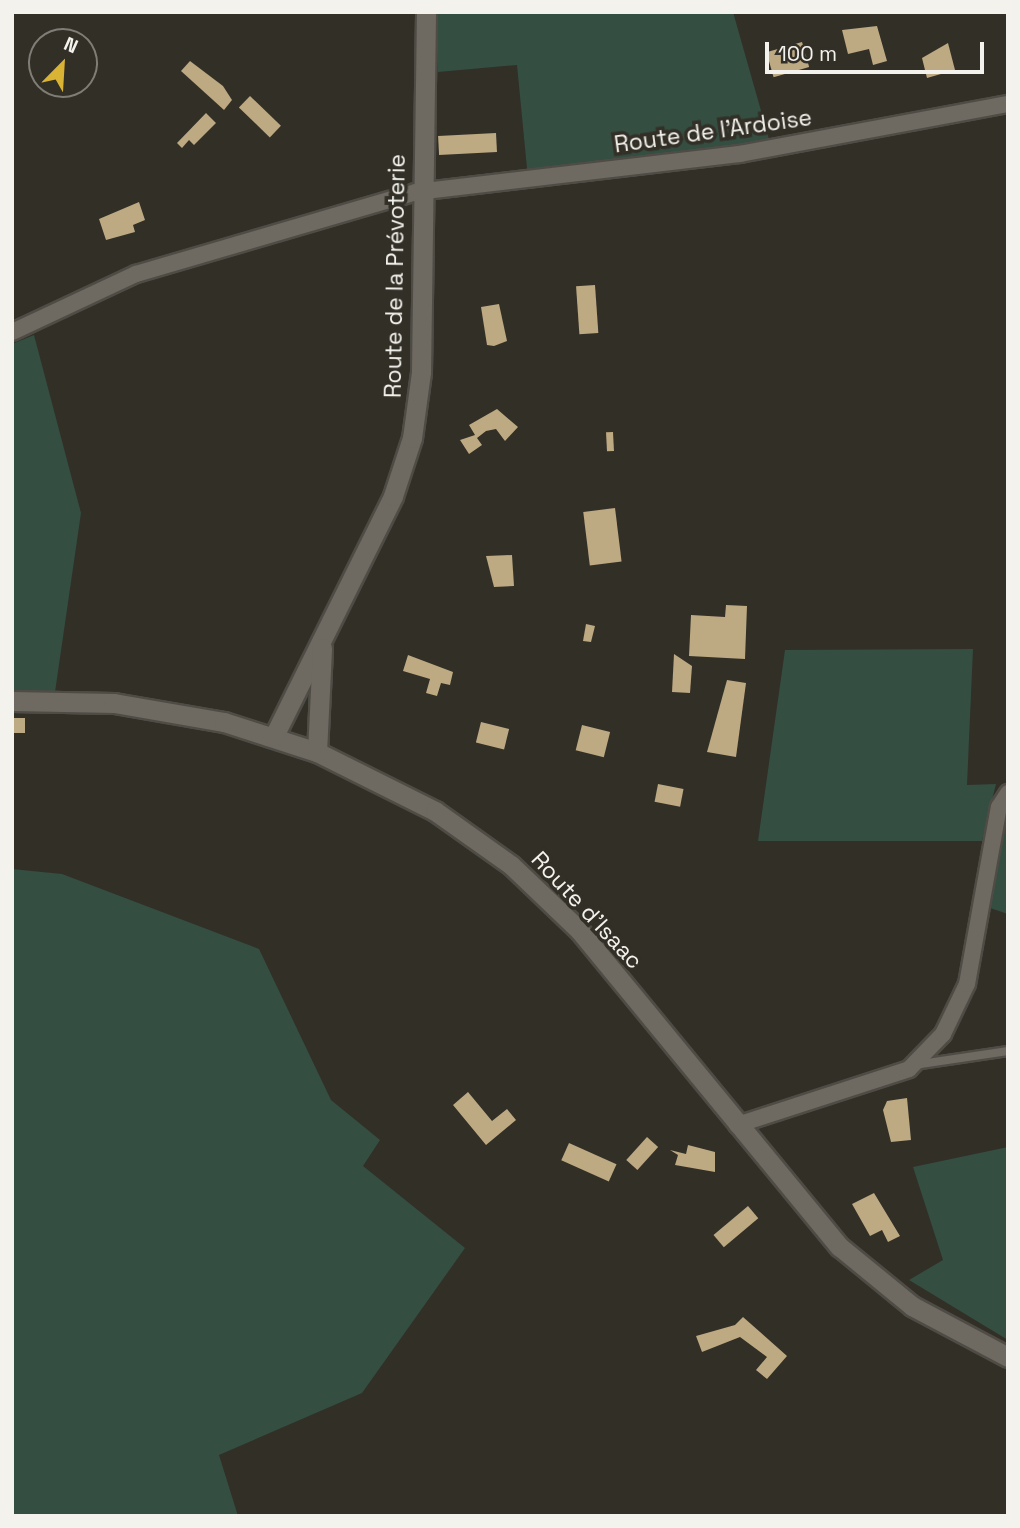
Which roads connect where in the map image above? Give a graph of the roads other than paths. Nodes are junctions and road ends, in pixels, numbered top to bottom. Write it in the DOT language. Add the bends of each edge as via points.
graph roads {
  1 [pos="426,12"];
  2 [pos="1008,104"];
  3 [pos="422,191"];
  4 [pos="12,332"];
  5 [pos="322,648"];
  6 [pos="12,701"];
  7 [pos="274,736"];
  8 [pos="317,752"];
  9 [pos="1008,793"];
  10 [pos="1008,1051"];
  11 [pos="914,1065"];
  12 [pos="737,1125"];
  13 [pos="1008,1357"];
  1 -- 3 [label="street, Route de la Prévoterie"];
  2 -- 3 [label="street, Route de l'Ardoise" via="740,154"];
  3 -- 4 [label="street, Route de l'Ardoise" via="136,274"];
  3 -- 5 [label="street, Route de la Prévoterie" via="421,372 412,438 393,496"];
  5 -- 7 [label="street, Route de la Prévoterie"];
  5 -- 8 [label="street, Route de la Prévoterie"];
  6 -- 7 [label="street, Route d'Isaac" via="156,708"];
  7 -- 8 [label="street, Route d'Isaac"];
  8 -- 12 [label="street, Route d'Isaac" via="426,806 511,865 580,931"];
  9 -- 11 [label="street" via="999,807 967,984 943,1034"];
  10 -- 11 [label="lane"];
  11 -- 12 [label="street"];
  12 -- 13 [label="street, Route d'Isaac" via="806,1211 877,1280 960,1335"];
}
